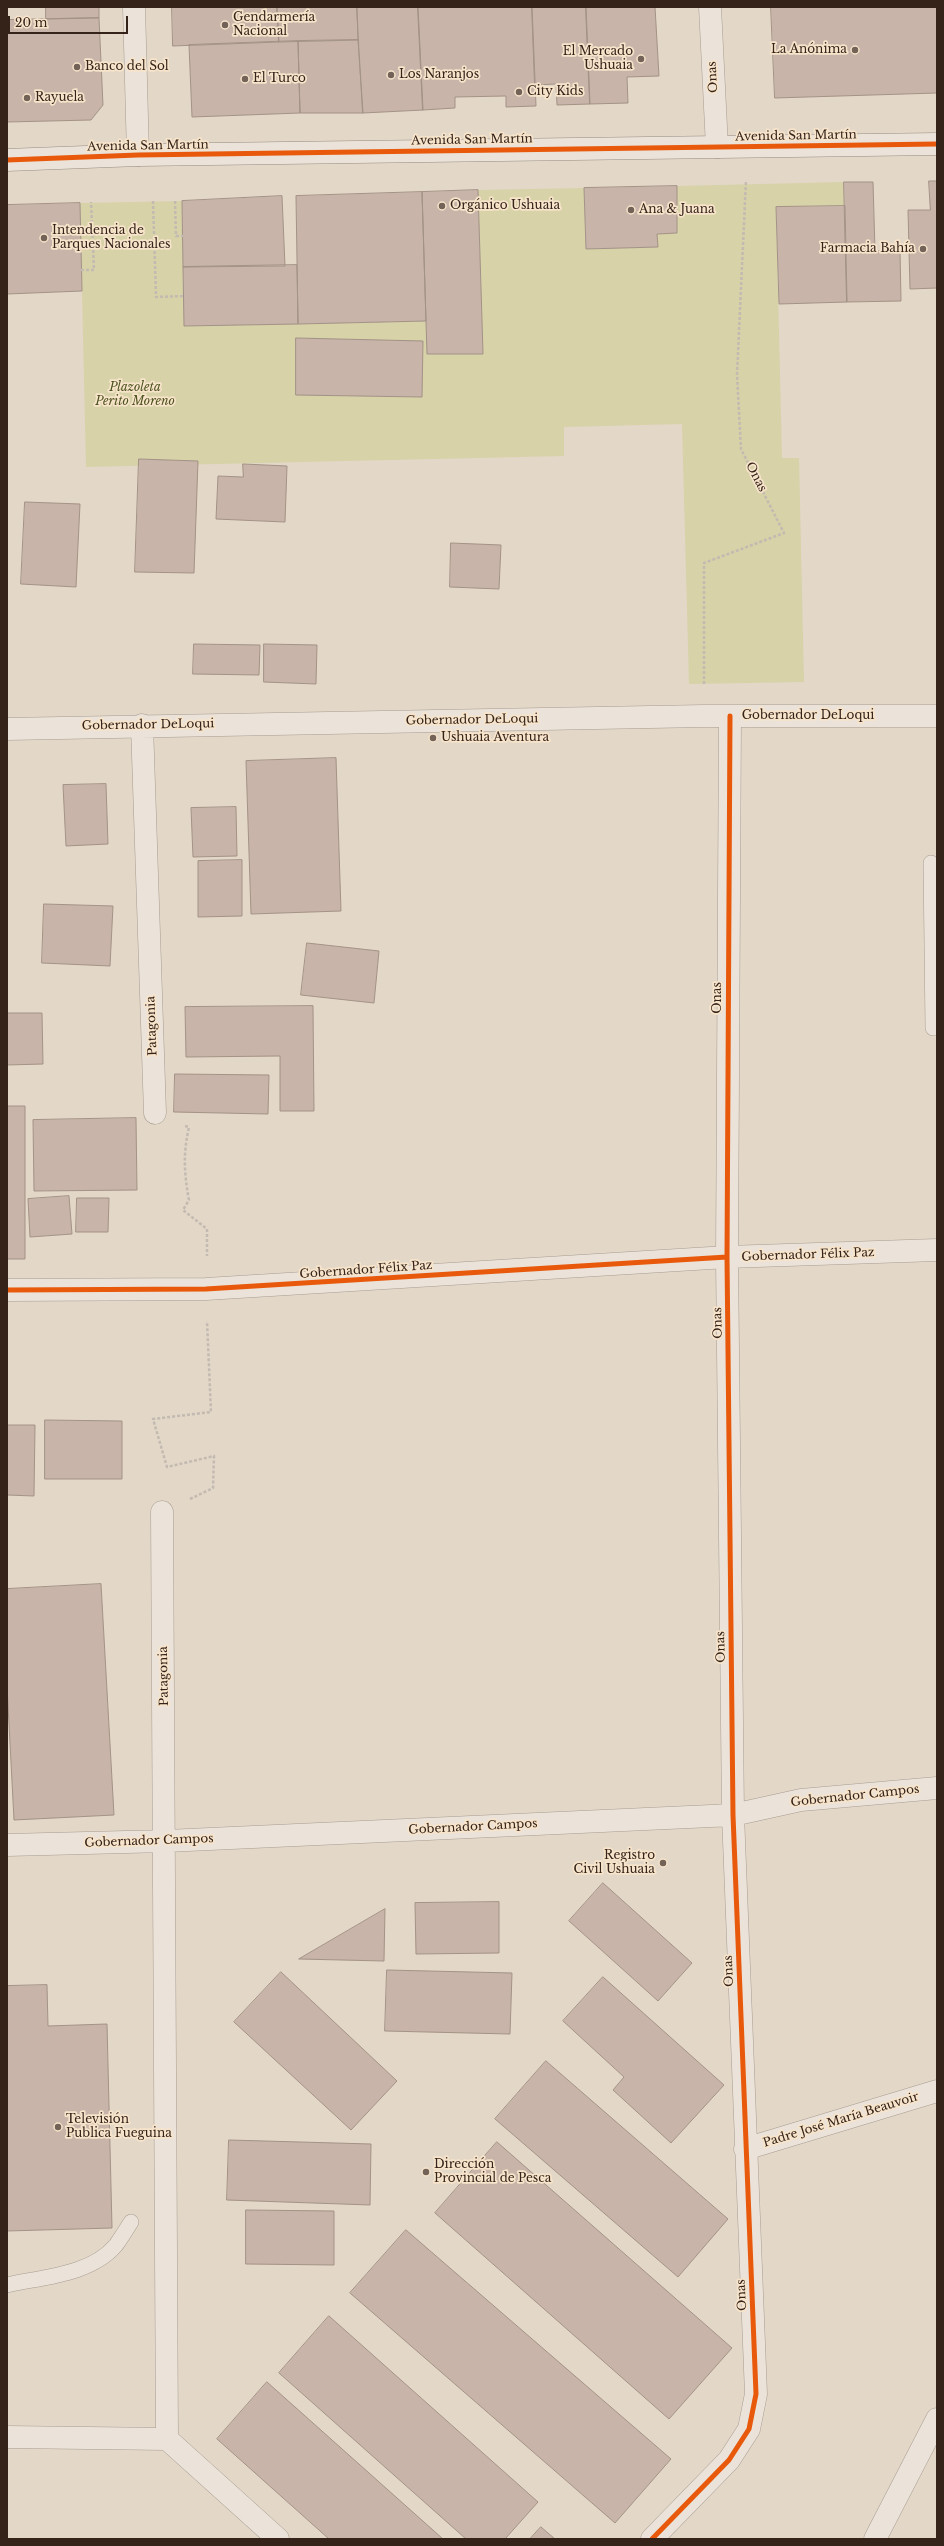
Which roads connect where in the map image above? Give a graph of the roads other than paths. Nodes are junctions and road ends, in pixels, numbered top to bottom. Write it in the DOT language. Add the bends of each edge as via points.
graph roads {
  1 [pos="134,7"];
  2 [pos="710,7"];
  3 [pos="937,144"];
  4 [pos="717,147"];
  5 [pos="138,155"];
  6 [pos="7,160"];
  7 [pos="730,716"];
  8 [pos="937,716"];
  9 [pos="142,725"];
  10 [pos="7,729"];
  11 [pos="931,863"];
  12 [pos="937,1028"];
  13 [pos="155,1113"];
  14 [pos="937,1250"];
  15 [pos="727,1257"];
  16 [pos="7,1290"];
  17 [pos="162,1512"];
  18 [pos="937,1788"];
  19 [pos="734,1815"];
  20 [pos="166,1841"];
  21 [pos="7,1844"];
  22 [pos="937,2091"];
  23 [pos="745,2149"];
  24 [pos="131,2222"];
  25 [pos="7,2285"];
  26 [pos="937,2419"];
  27 [pos="7,2437"];
  28 [pos="167,2439"];
  29 [pos="278,2539"];
  30 [pos="652,2539"];
  31 [pos="875,2539"];
  1 -- 5 [label="street"];
  2 -- 4 [label="street, Onas"];
  3 -- 4 [label="street, Avenida San Martín"];
  4 -- 5 [label="street, Avenida San Martín"];
  5 -- 6 [label="street, Avenida San Martín"];
  7 -- 8 [label="street, Gobernador DeLoqui"];
  7 -- 9 [label="street, Gobernador DeLoqui"];
  7 -- 15 [label="street, Onas"];
  9 -- 10 [label="street, Gobernador DeLoqui"];
  9 -- 13 [label="street, Patagonia"];
  11 -- 12 [label="lane" via="933,1028"];
  14 -- 15 [label="street, Gobernador Félix Paz"];
  15 -- 16 [label="street, Gobernador Félix Paz" via="206,1290"];
  15 -- 19 [label="street, Onas"];
  17 -- 20 [label="street, Patagonia"];
  18 -- 19 [label="street, Gobernador Campos" via="801,1800"];
  19 -- 20 [label="street, Gobernador Campos"];
  19 -- 23 [label="street, Onas"];
  20 -- 21 [label="street, Gobernador Campos"];
  20 -- 28 [label="street, Patagonia"];
  22 -- 23 [label="street, Padre José María Beauvoir"];
  23 -- 30 [label="street, Onas" via="756,2394 749,2429 729,2460"];
  24 -- 25 [label="lane" via="115,2246 96,2262 71,2271"];
  26 -- 31 [label="street"];
  27 -- 28 [label="street"];
  28 -- 29 [label="street"];
}
